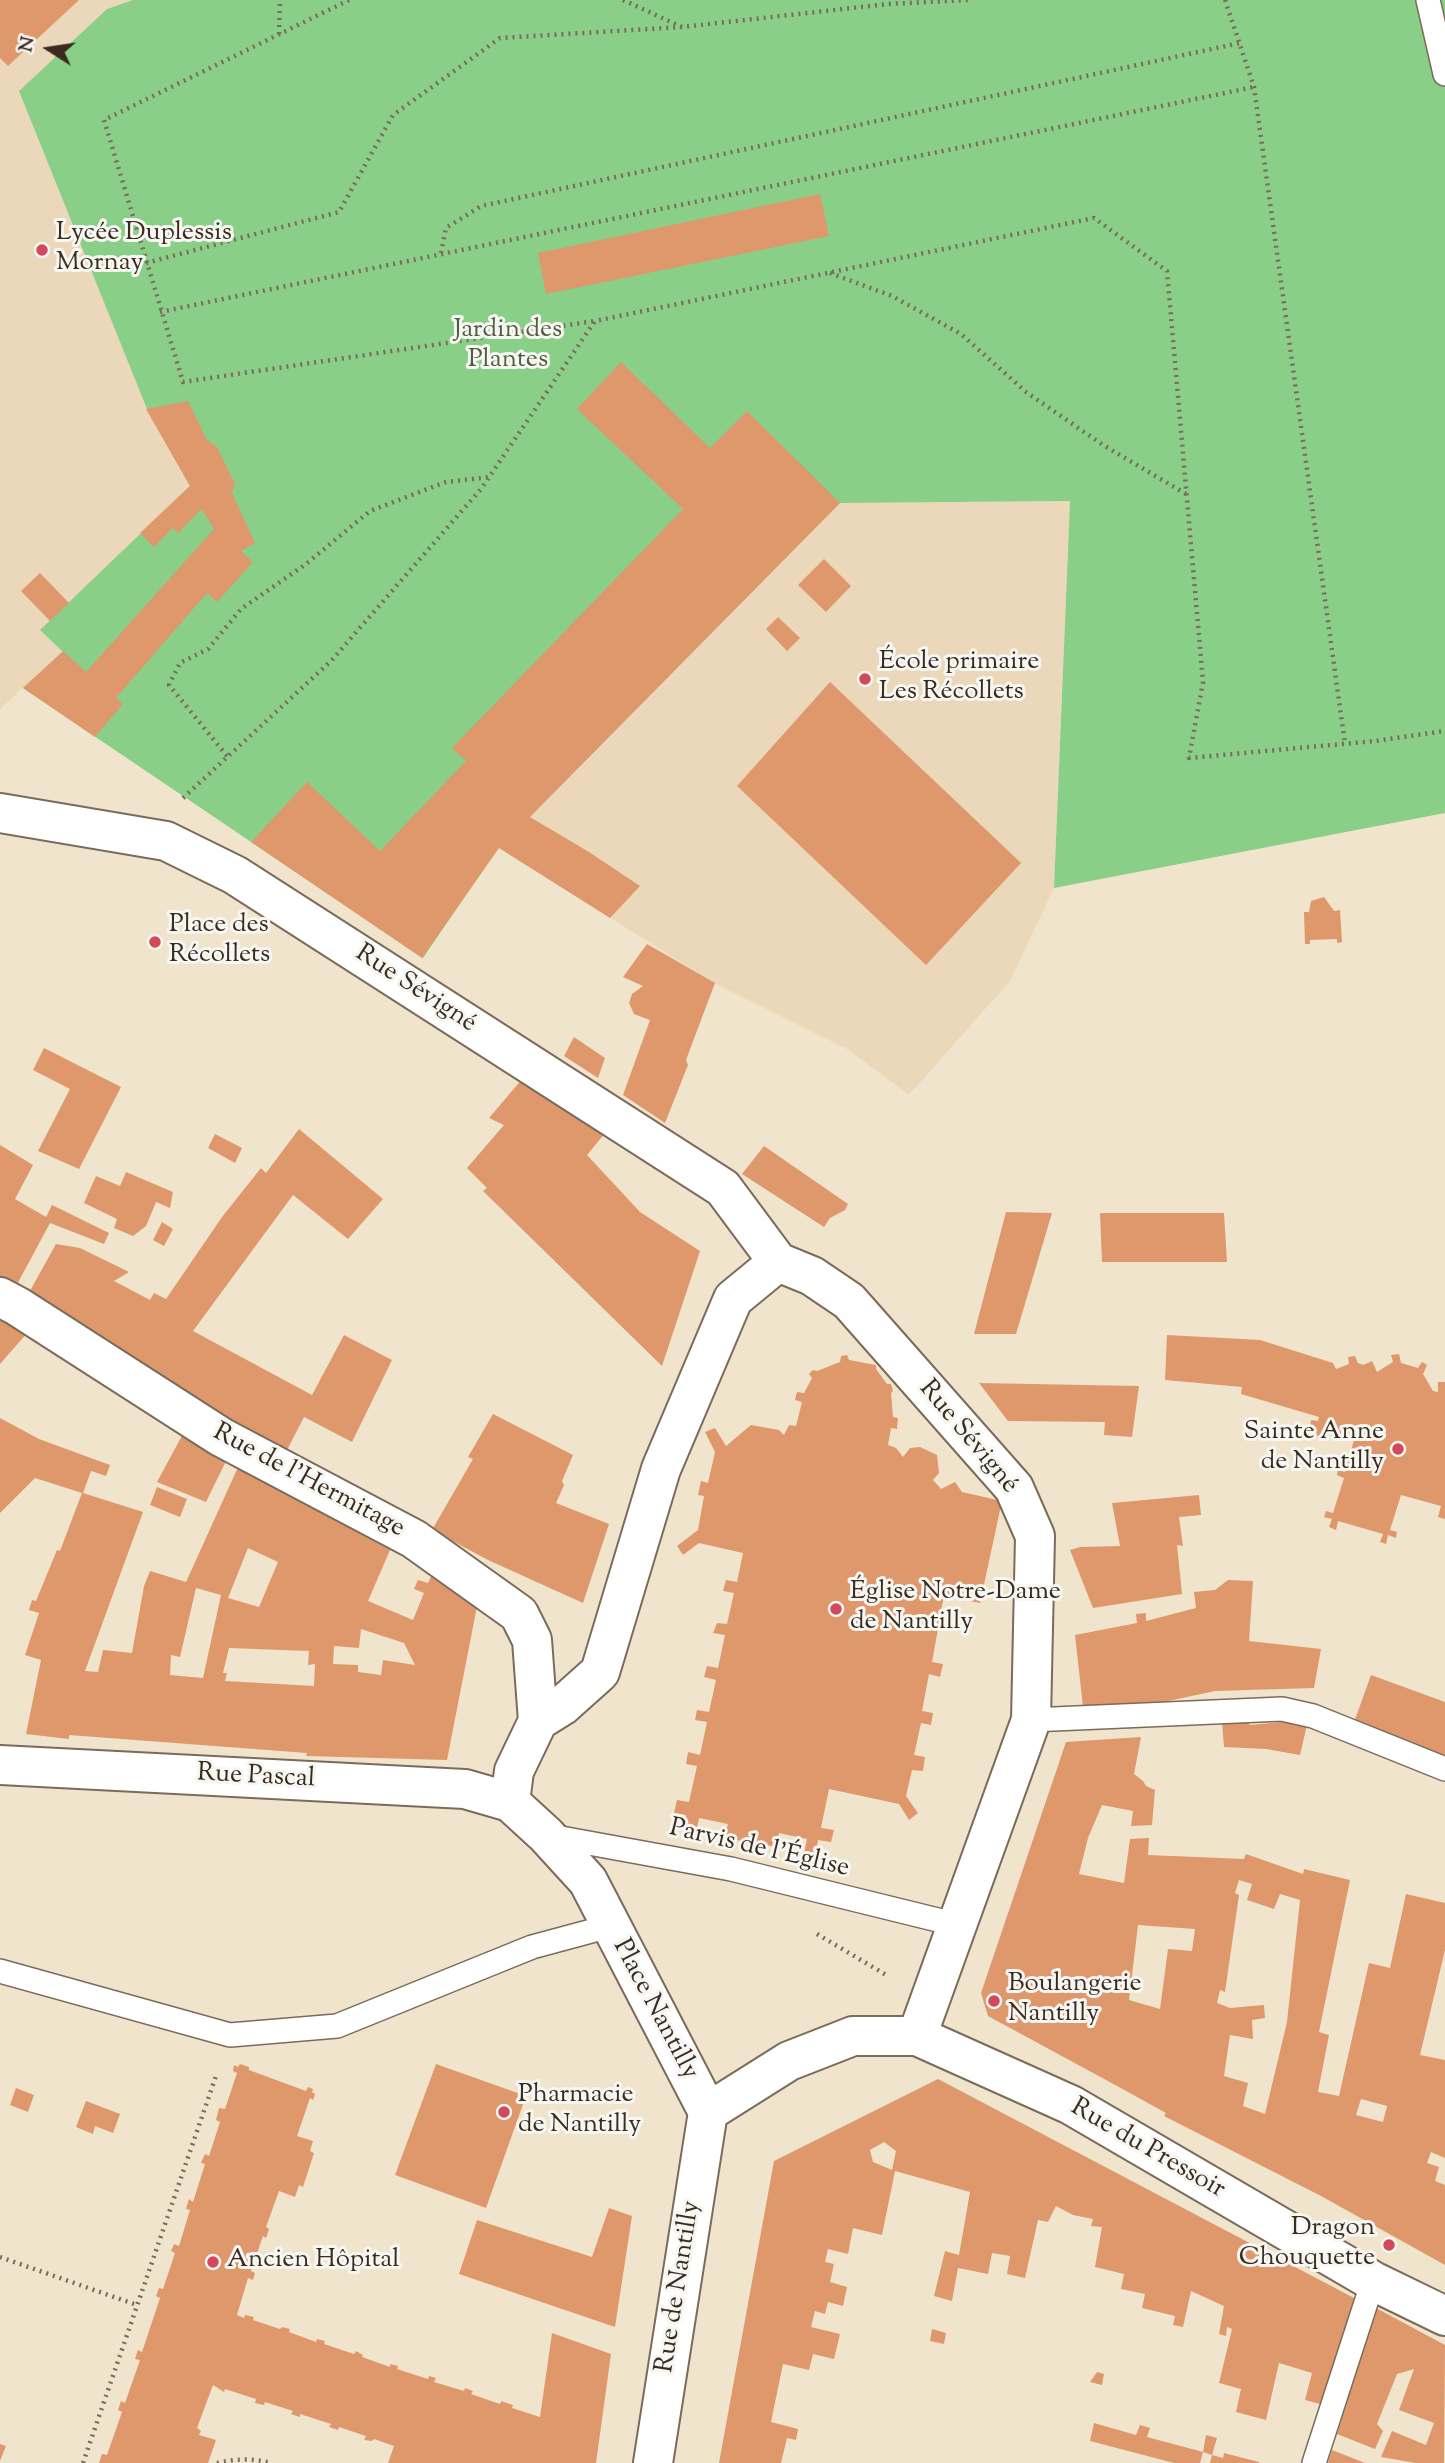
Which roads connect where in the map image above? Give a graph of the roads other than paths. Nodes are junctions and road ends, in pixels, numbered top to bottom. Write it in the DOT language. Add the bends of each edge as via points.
graph roads {
  1 [pos="1428,0"];
  2 [pos="1445,74"];
  3 [pos="0,813"];
  4 [pos="778,1262"];
  5 [pos="0,1297"];
  6 [pos="1031,1720"];
  7 [pos="538,1721"];
  8 [pos="0,1765"];
  9 [pos="1445,1769"];
  10 [pos="510,1802"];
  11 [pos="547,1835"];
  12 [pos="958,1925"];
  13 [pos="610,1926"];
  14 [pos="0,1971"];
  15 [pos="917,2036"];
  16 [pos="708,2112"];
  17 [pos="1373,2281"];
  18 [pos="1445,2316"];
  19 [pos="653,2463"];
  20 [pos="1314,2463"];
  1 -- 2 [label="lane"];
  3 -- 4 [label="street, Rue Sévigné" via="166,841 235,875 723,1188"];
  4 -- 6 [label="street, Rue Sévigné" via="812,1276 849,1301 1014,1488 1035,1536"];
  4 -- 7 [label="street" via="733,1299 661,1469 600,1672"];
  5 -- 7 [label="street, Rue de l'Hermitage" via="221,1437 414,1539 519,1614 532,1640"];
  6 -- 9 [label="lane" via="1282,1709 1312,1716"];
  6 -- 12 [label="street, Rue Sévigné"];
  7 -- 10 [label="street" via="514,1771"];
  8 -- 10 [label="street, Rue Pascal" via="465,1789"];
  10 -- 11 [label="street, Place Nantilly"];
  11 -- 12 [label="lane, Parvis de l'Église" via="731,1870"];
  11 -- 13 [label="street, Place Nantilly" via="588,1881"];
  12 -- 15 [label="street, Rue Sévigné"];
  13 -- 14 [label="lane" via="532,1947 337,2026 230,2035"];
  13 -- 16 [label="street, Place Nantilly"];
  15 -- 16 [label="street, Place Nantilly" via="853,2036 789,2061"];
  15 -- 17 [label="street, Rue du Pressoir" via="1071,2105"];
  16 -- 19 [label="street, Rue de Nantilly"];
  17 -- 18 [label="street, Rue du Pressoir"];
  17 -- 20 [label="lane"];
}
